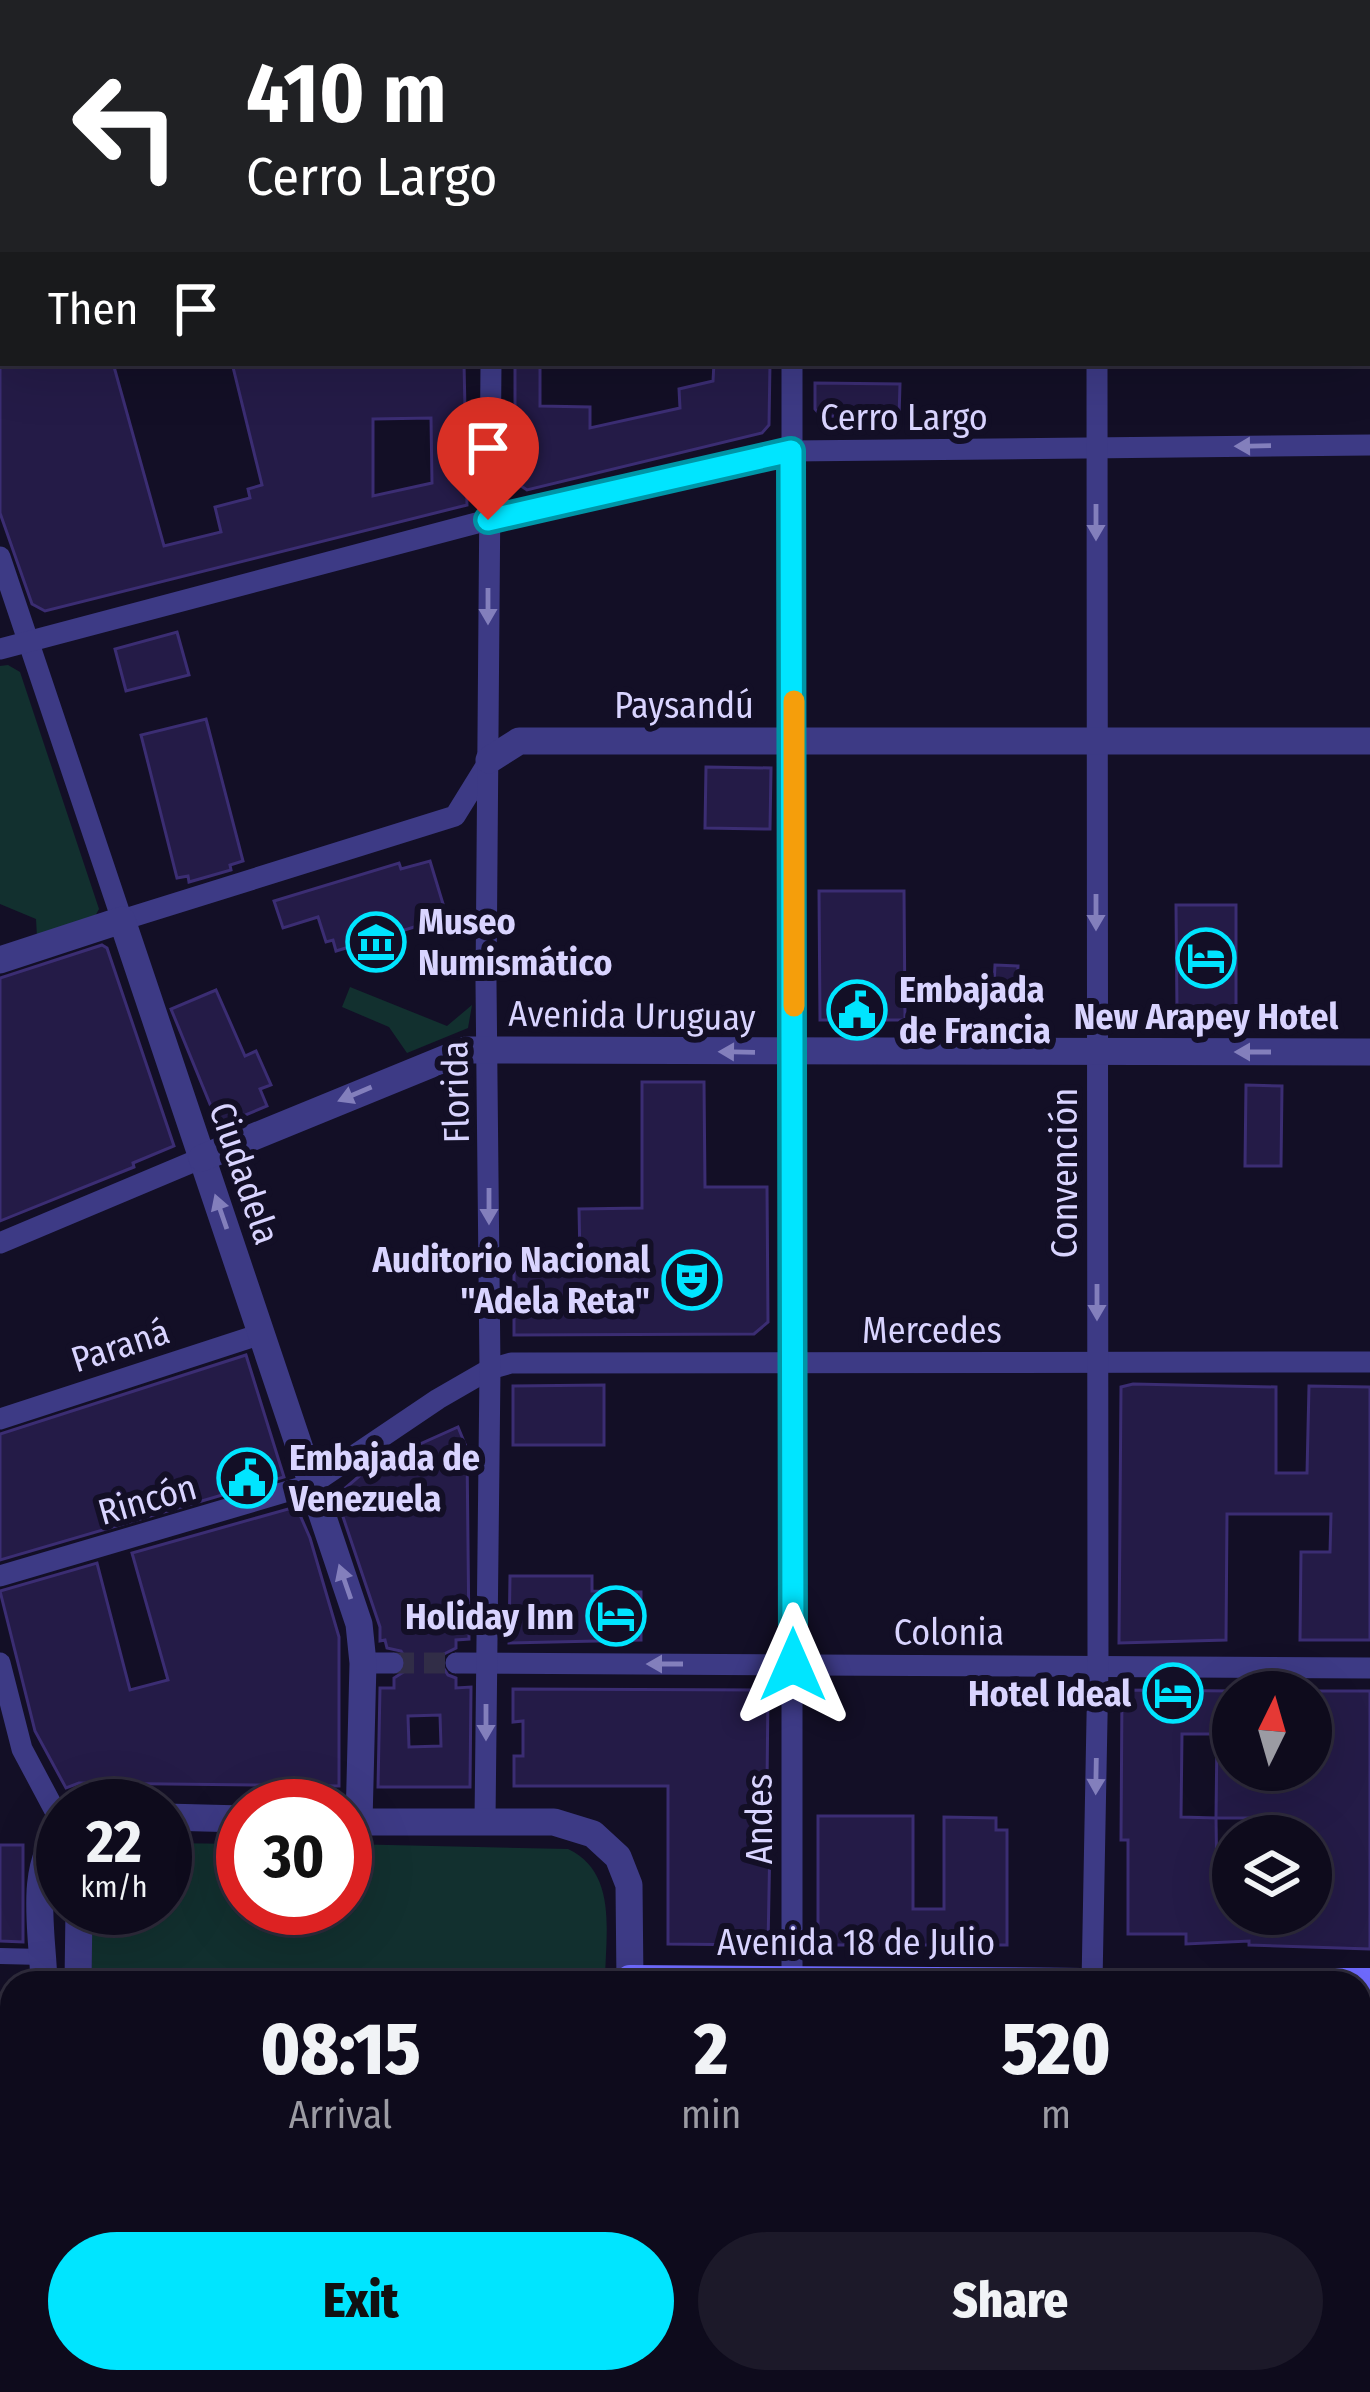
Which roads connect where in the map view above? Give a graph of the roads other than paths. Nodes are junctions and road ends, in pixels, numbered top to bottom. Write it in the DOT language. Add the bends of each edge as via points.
graph roads {
  1 [pos="491,366"];
  2 [pos="792,366"];
  3 [pos="1097,366"];
  4 [pos="1370,445"];
  5 [pos="1096,449"];
  6 [pos="791,451"];
  7 [pos="488,520"];
  8 [pos="0,557"];
  9 [pos="31,641"];
  10 [pos="0,649"];
  11 [pos="794,740"];
  12 [pos="1370,741"];
  13 [pos="1095,742"];
  14 [pos="490,760"];
  15 [pos="122,920"];
  16 [pos="0,960"];
  17 [pos="488,1049"];
  18 [pos="794,1052"];
  19 [pos="1370,1052"];
  20 [pos="1096,1053"];
  21 [pos="202,1157"];
  22 [pos="0,1243"];
  23 [pos="261,1334"];
  24 [pos="793,1362"];
  25 [pos="1370,1362"];
  26 [pos="1097,1364"];
  27 [pos="490,1369"];
  28 [pos="0,1419"];
  29 [pos="312,1484"];
  30 [pos="0,1576"];
  31 [pos="363,1663"];
  32 [pos="393,1663"];
  33 [pos="456,1663"];
  34 [pos="486,1663"];
  35 [pos="0,1664"];
  36 [pos="793,1665"];
  37 [pos="1098,1666"];
  38 [pos="1370,1668"];
  39 [pos="38,1779"];
  40 [pos="355,1779"];
  41 [pos="485,1821"];
  42 [pos="372,1822"];
  43 [pos="43,1935"];
  44 [pos="79,1935"];
  45 [pos="0,1956"];
  46 [pos="43,1970"];
  47 [pos="79,1971"];
  48 [pos="630,1971"];
  49 [pos="792,1971"];
  50 [pos="1092,1971"];
  1 -- 7 [label="street, Florida"];
  2 -- 6 [label="street, Andes"];
  3 -- 5 [label="street, Convención"];
  4 -- 5 [label="street, Cerro Largo, one-way"];
  5 -- 6 [label="street, Cerro Largo"];
  5 -- 13 [label="street, Convención, one-way"];
  6 -- 7 [label="street, Cerro Largo"];
  6 -- 11 [label="street, Andes"];
  7 -- 9 [label="street, Cerro Largo"];
  7 -- 14 [label="street, Florida, one-way"];
  8 -- 9 [label="street, Ciudadela"];
  9 -- 10 [label="street, Cerro Largo"];
  9 -- 15 [label="street, Ciudadela"];
  11 -- 13 [label="street, Paysandú"];
  11 -- 14 [label="street, Paysandú" via="519,741"];
  11 -- 18 [label="street, Andes"];
  12 -- 13 [label="street, Paysandú"];
  13 -- 20 [label="street, Convención, one-way"];
  14 -- 15 [label="street" via="455,816"];
  14 -- 17 [label="street, Florida"];
  15 -- 16 [label="street"];
  15 -- 21 [label="street, Ciudadela"];
  18 -- 17 [label="street, Avenida Uruguay, one-way"];
  17 -- 21 [label="street, Avenida Uruguay, one-way" via="454,1053"];
  17 -- 27 [label="street, Florida, one-way"];
  18 -- 20 [label="street, Avenida Uruguay"];
  18 -- 24 [label="street, Andes"];
  19 -- 20 [label="street, Avenida Uruguay, one-way"];
  20 -- 26 [label="street, Convención, one-way"];
  21 -- 22 [label="street"];
  23 -- 21 [label="street, Ciudadela, one-way"];
  23 -- 28 [label="street, Paraná"];
  23 -- 29 [label="street, Ciudadela"];
  24 -- 26 [label="street, Mercedes"];
  24 -- 27 [label="street, Mercedes"];
  24 -- 36 [label="street, Andes"];
  25 -- 26 [label="street, Mercedes"];
  26 -- 37 [label="street, Convención"];
  27 -- 29 [label="street, Mercedes"];
  27 -- 34 [label="street, Florida"];
  29 -- 30 [label="street, Rincón"];
  31 -- 29 [label="street, Ciudadela, one-way" via="359,1624"];
  31 -- 32 [label="street"];
  31 -- 40 [label="street, Ciudadela"];
  33 -- 34 [label="street, Colonia"];
  36 -- 34 [label="street, Colonia, one-way"];
  34 -- 41 [label="street, Florida, one-way"];
  35 -- 39 [label="street"];
  36 -- 37 [label="street, Colonia"];
  36 -- 49 [label="street, Andes"];
  37 -- 38 [label="street, Colonia"];
  37 -- 50 [label="street, Convención, one-way"];
  41 -- 42 [label="street"];
  41 -- 48 [label="street" via="573,1825 607,1844 629,1886"];
  43 -- 46 [label="street"];
  44 -- 47 [label="street"];
  45 -- 46 [label="street"];
}
